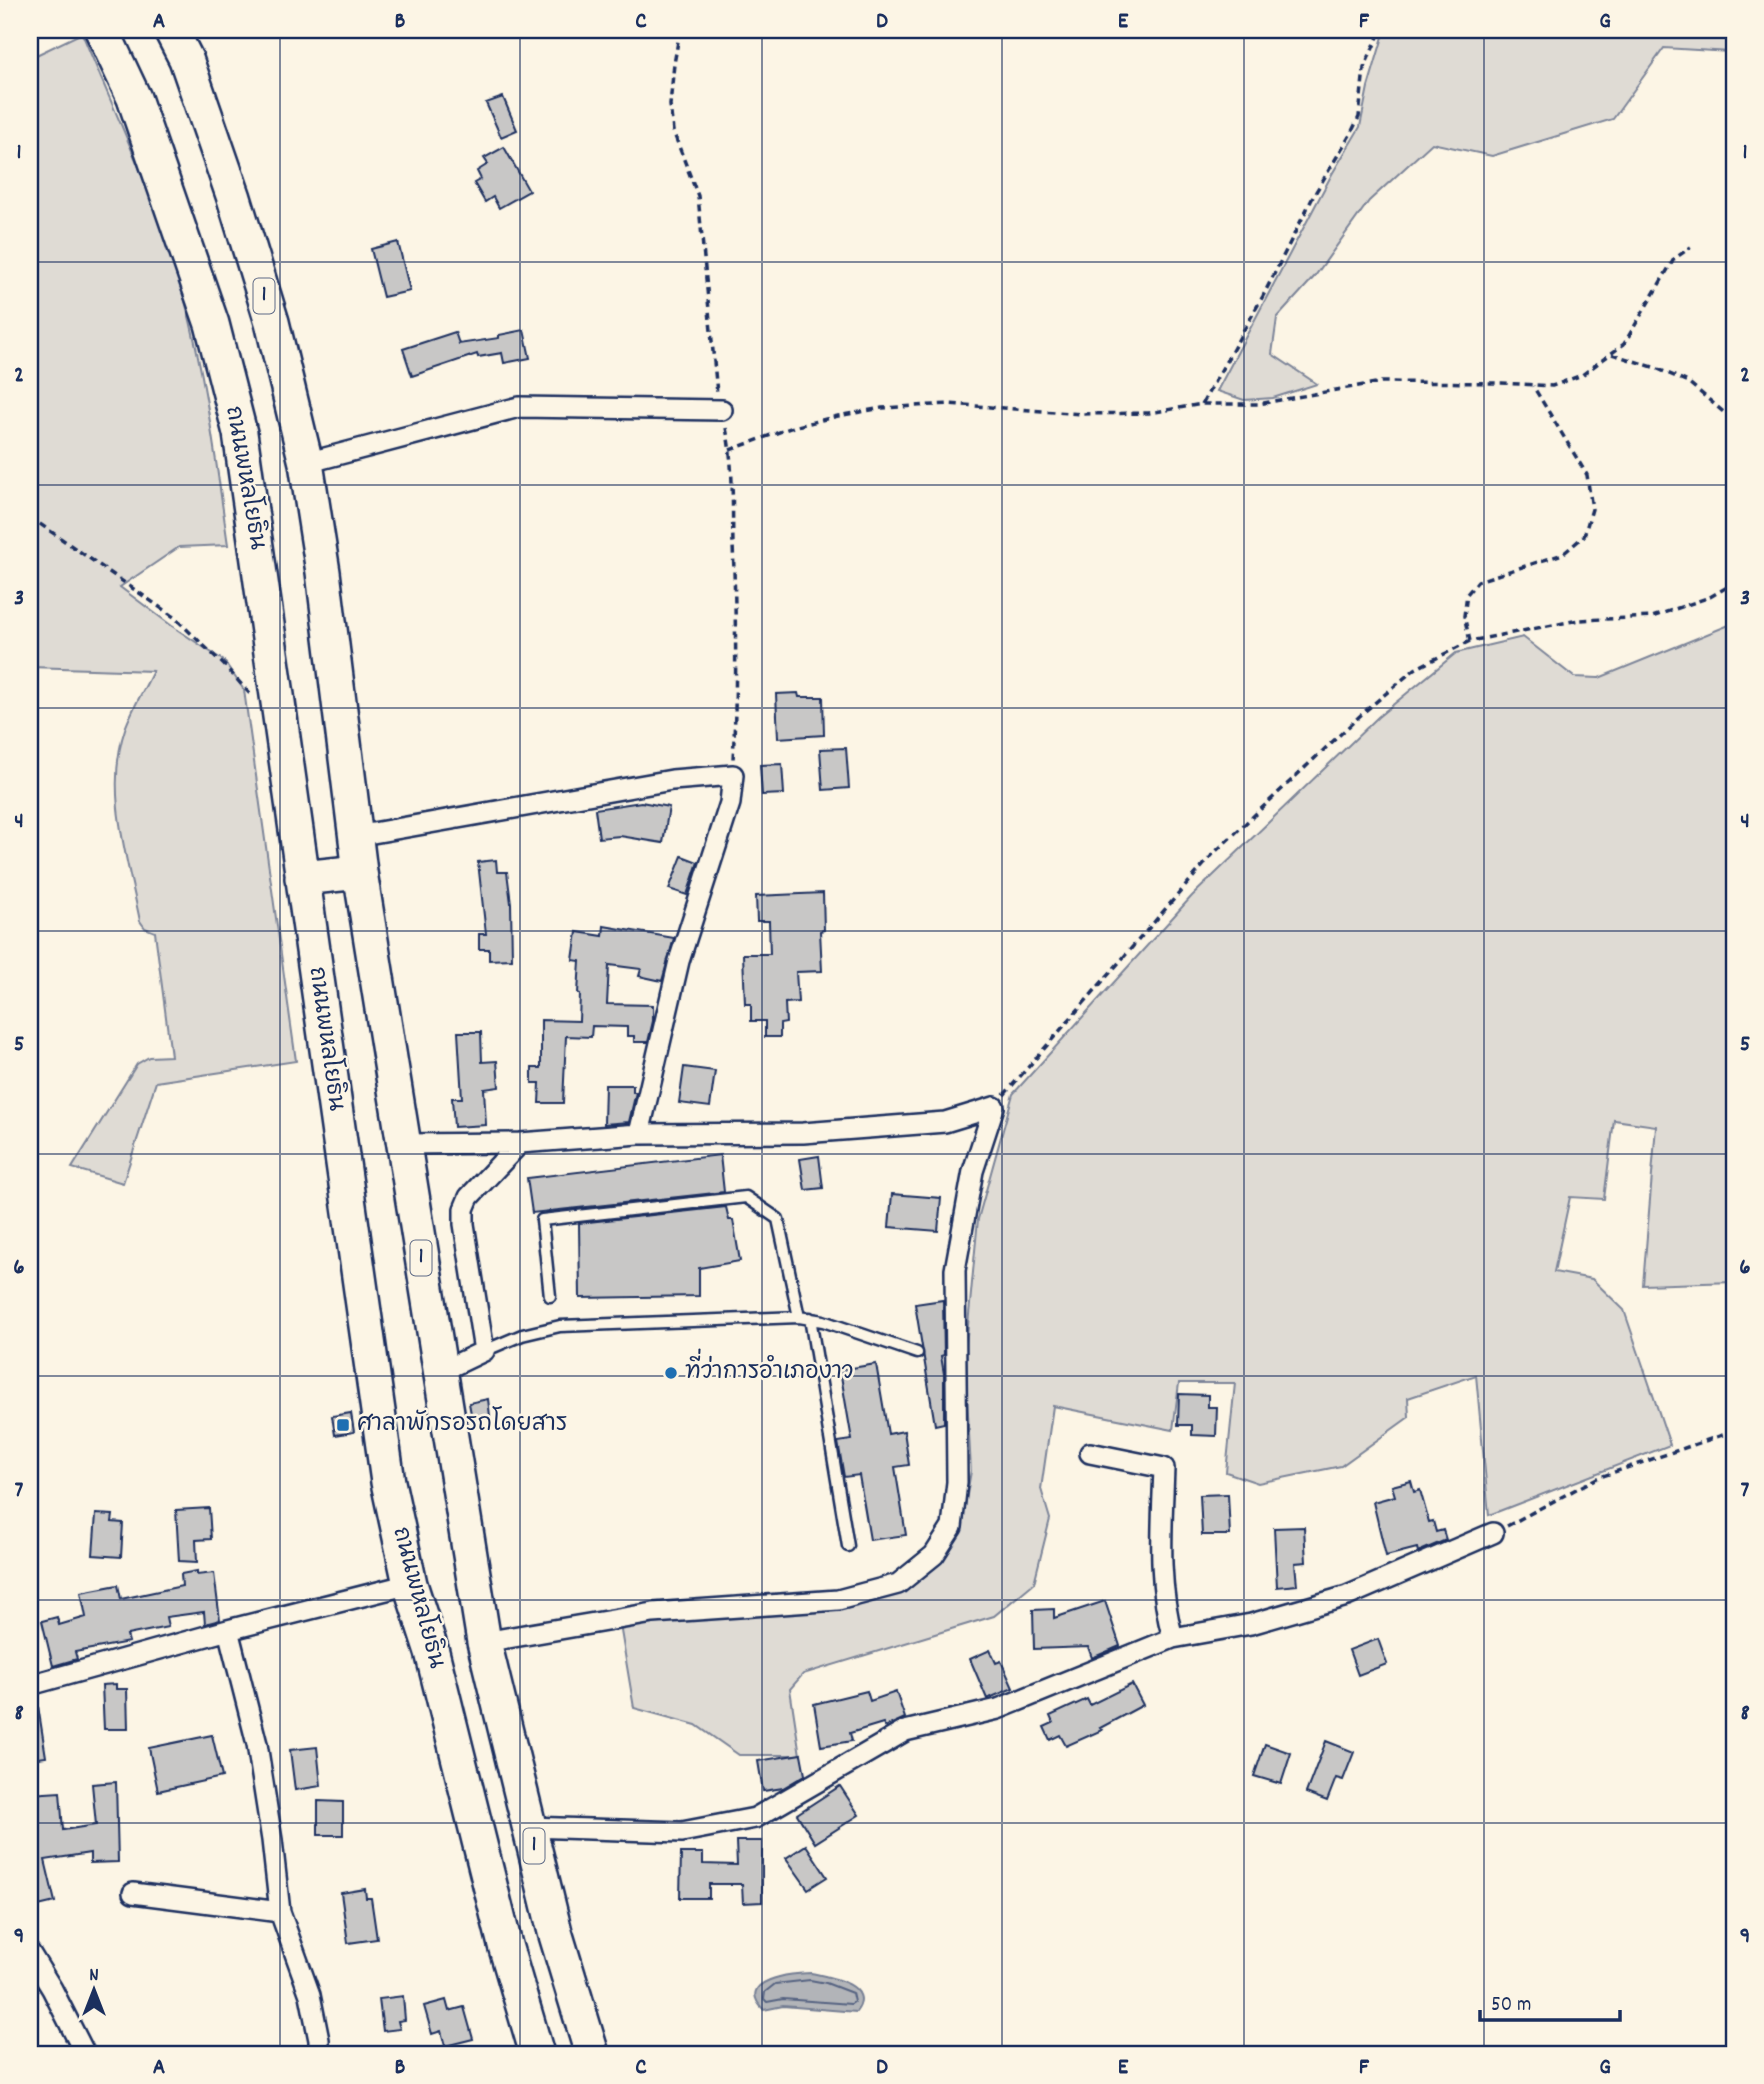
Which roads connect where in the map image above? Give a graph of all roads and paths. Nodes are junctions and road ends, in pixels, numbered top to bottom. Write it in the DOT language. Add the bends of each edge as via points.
graph roads {
  1 [pos="102,30"];
  2 [pos="172,30"];
  3 [pos="1381,30"];
  4 [pos="1691,247"];
  5 [pos="1611,354"];
  6 [pos="1532,385"];
  7 [pos="1202,404"];
  8 [pos="722,410"];
  9 [pos="1734,421"];
  10 [pos="730,450"];
  11 [pos="306,463"];
  12 [pos="30,517"];
  13 [pos="1734,583"];
  14 [pos="1471,640"];
  15 [pos="257,702"];
  16 [pos="356,836"];
  17 [pos="360,872"];
  18 [pos="302,878"];
  19 [pos="994,1107"];
  20 [pos="639,1134"];
  21 [pos="520,1143"];
  22 [pos="403,1144"];
  23 [pos="550,1296"];
  24 [pos="799,1317"];
  25 [pos="810,1318"];
  26 [pos="484,1351"];
  27 [pos="917,1353"];
  28 [pos="440,1372"];
  29 [pos="1734,1431"];
  30 [pos="1090,1453"];
  31 [pos="1493,1533"];
  32 [pos="848,1546"];
  33 [pos="410,1584"];
  34 [pos="228,1630"];
  35 [pos="1173,1639"];
  36 [pos="484,1643"];
  37 [pos="30,1685"];
  38 [pos="529,1827"];
  39 [pos="133,1893"];
  40 [pos="280,1912"];
  41 [pos="30,1953"];
  42 [pos="591,2052"];
  43 [pos="85,2054"];
  44 [pos="319,2054"];
  45 [pos="537,2054"];
  1 -- 18 [label="highway, ถนนพหลโยธิน" via="134,98 212,324 240,433"];
  2 -- 11 [label="highway, 1" via="234,198 272,322"];
  3 -- 7 [label="path" via="1364,68 1359,117"];
  4 -- 5 [label="path" via="1674,259 1624,344"];
  5 -- 6 [label="path" via="1582,375 1552,386"];
  5 -- 9 [label="path" via="1688,382"];
  6 -- 7 [label="path" via="1381,382 1258,404"];
  6 -- 14 [label="path" via="1587,475 1592,509 1584,536 1563,554 1478,581 1467,594 1464,615"];
  7 -- 10 [label="path" via="1122,414 950,404 882,408 793,427"];
  8 -- 11 [label="street" via="519,407"];
  11 -- 16 [label="highway, 1"];
  12 -- 15 [label="path" via="174,617"];
  13 -- 14 [label="path" via="1710,597 1652,617 1579,621"];
  14 -- 19 [label="path" via="1415,669 1214,853"];
  16 -- 17 [label="highway, 1"];
  16 -- 20 [label="street" via="672,780 733,775 730,803 679,961"];
  17 -- 18 [label="highway"];
  17 -- 22 [label="highway, 1"];
  18 -- 33 [label="highway, ถนนพหลโยธิน" via="388,1482"];
  19 -- 20 [label="street" via="945,1122 803,1133"];
  19 -- 36 [label="street" via="973,1171 955,1270 957,1482 952,1527 934,1555 898,1584 838,1600 653,1613"];
  20 -- 21 [label="street"];
  21 -- 22 [label="street"];
  21 -- 26 [label="street" via="470,1196 464,1209"];
  22 -- 28 [label="highway, 1"];
  23 -- 24 [label="lane" via="542,1220 746,1197 778,1219"];
  24 -- 25 [label="lane"];
  24 -- 26 [label="lane" via="560,1326"];
  25 -- 27 [label="lane"];
  25 -- 32 [label="lane"];
  26 -- 28 [label="street"];
  28 -- 36 [label="highway, 1"];
  29 -- 31 [label="path" via="1597,1478"];
  30 -- 35 [label="street" via="1164,1468 1161,1580"];
  31 -- 35 [label="street" via="1347,1596 1251,1624"];
  33 -- 34 [label="street"];
  33 -- 45 [label="highway, ถนนพหลโยธิน" via="432,1652"];
  34 -- 37 [label="street"];
  34 -- 40 [label="street" via="257,1744"];
  35 -- 38 [label="street" via="998,1709 905,1731 755,1818 682,1832"];
  36 -- 38 [label="highway, 1"];
  38 -- 42 [label="highway, 1"];
  39 -- 40 [label="street"];
  40 -- 44 [label="street" via="310,1995"];
  41 -- 43 [label="street"];
}
